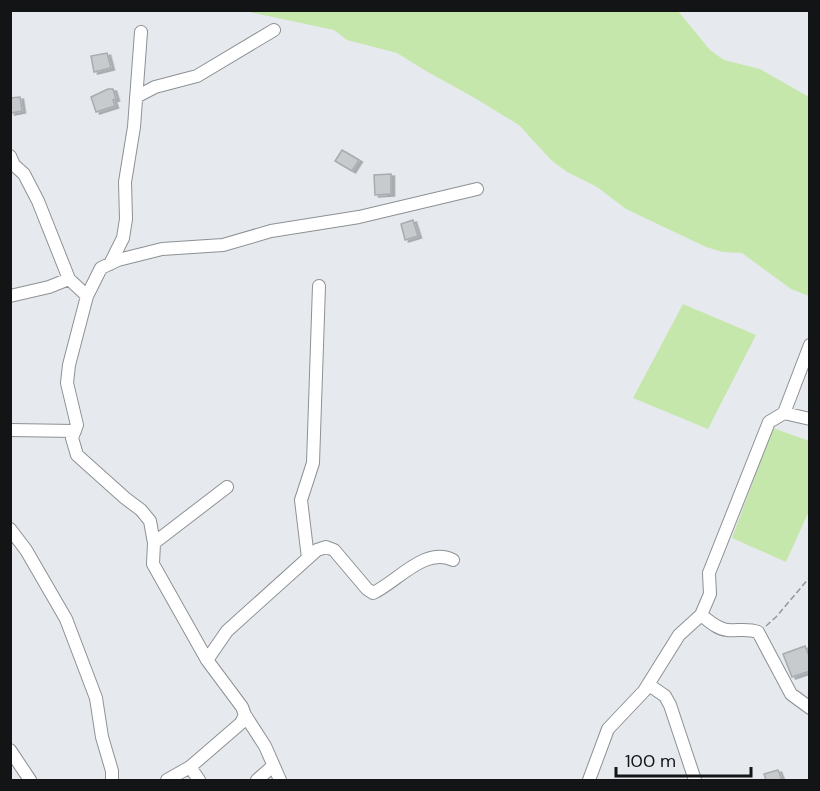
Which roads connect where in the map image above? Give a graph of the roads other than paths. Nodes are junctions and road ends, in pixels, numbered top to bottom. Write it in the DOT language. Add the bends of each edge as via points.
graph roads {
  1 [pos="274,30"];
  2 [pos="141,32"];
  3 [pos="136,97"];
  4 [pos="10,156"];
  5 [pos="477,189"];
  6 [pos="110,264"];
  7 [pos="69,279"];
  8 [pos="319,286"];
  9 [pos="10,296"];
  10 [pos="87,296"];
  11 [pos="810,345"];
  12 [pos="784,412"];
  13 [pos="810,419"];
  14 [pos="10,430"];
  15 [pos="75,431"];
  16 [pos="227,488"];
  17 [pos="10,529"];
  18 [pos="154,543"];
  19 [pos="308,558"];
  20 [pos="453,560"];
  21 [pos="701,615"];
  22 [pos="207,660"];
  23 [pos="644,691"];
  24 [pos="810,708"];
  25 [pos="245,715"];
  26 [pos="10,750"];
  27 [pos="273,766"];
  28 [pos="190,768"];
  29 [pos="30,780"];
  30 [pos="112,780"];
  31 [pos="167,780"];
  32 [pos="199,780"];
  33 [pos="257,780"];
  34 [pos="280,780"];
  35 [pos="589,780"];
  36 [pos="695,780"];
  1 -- 3 [label="street" via="197,76 155,87"];
  2 -- 3 [label="street"];
  3 -- 6 [label="street" via="126,182 126,219 123,238"];
  4 -- 7 [label="street" via="38,201"];
  5 -- 6 [label="street" via="359,217 271,231 223,245 162,249"];
  6 -- 10 [label="street" via="101,268"];
  7 -- 9 [label="street"];
  7 -- 10 [label="street"];
  8 -- 19 [label="street" via="313,463 301,500"];
  10 -- 15 [label="street" via="67,383"];
  11 -- 12 [label="street"];
  12 -- 13 [label="street"];
  12 -- 21 [label="street" via="769,422 709,573 710,594"];
  14 -- 15 [label="street"];
  15 -- 18 [label="street" via="72,438 76,455 141,510 150,521"];
  16 -- 18 [label="street"];
  17 -- 30 [label="street" via="66,619 96,698"];
  18 -- 22 [label="street" via="153,564"];
  19 -- 20 [label="street" via="317,550 334,550 374,593 422,561 434,556"];
  19 -- 22 [label="street" via="227,631"];
  21 -- 23 [label="street" via="679,635"];
  21 -- 24 [label="street" via="718,628 758,632 791,694"];
  22 -- 25 [label="street"];
  23 -- 35 [label="street" via="608,729"];
  23 -- 36 [label="street" via="649,685 665,696"];
  25 -- 27 [label="street"];
  25 -- 28 [label="street"];
  26 -- 29 [label="street"];
  27 -- 33 [label="street"];
  27 -- 34 [label="street"];
  28 -- 31 [label="street"];
  28 -- 32 [label="street"];
}
